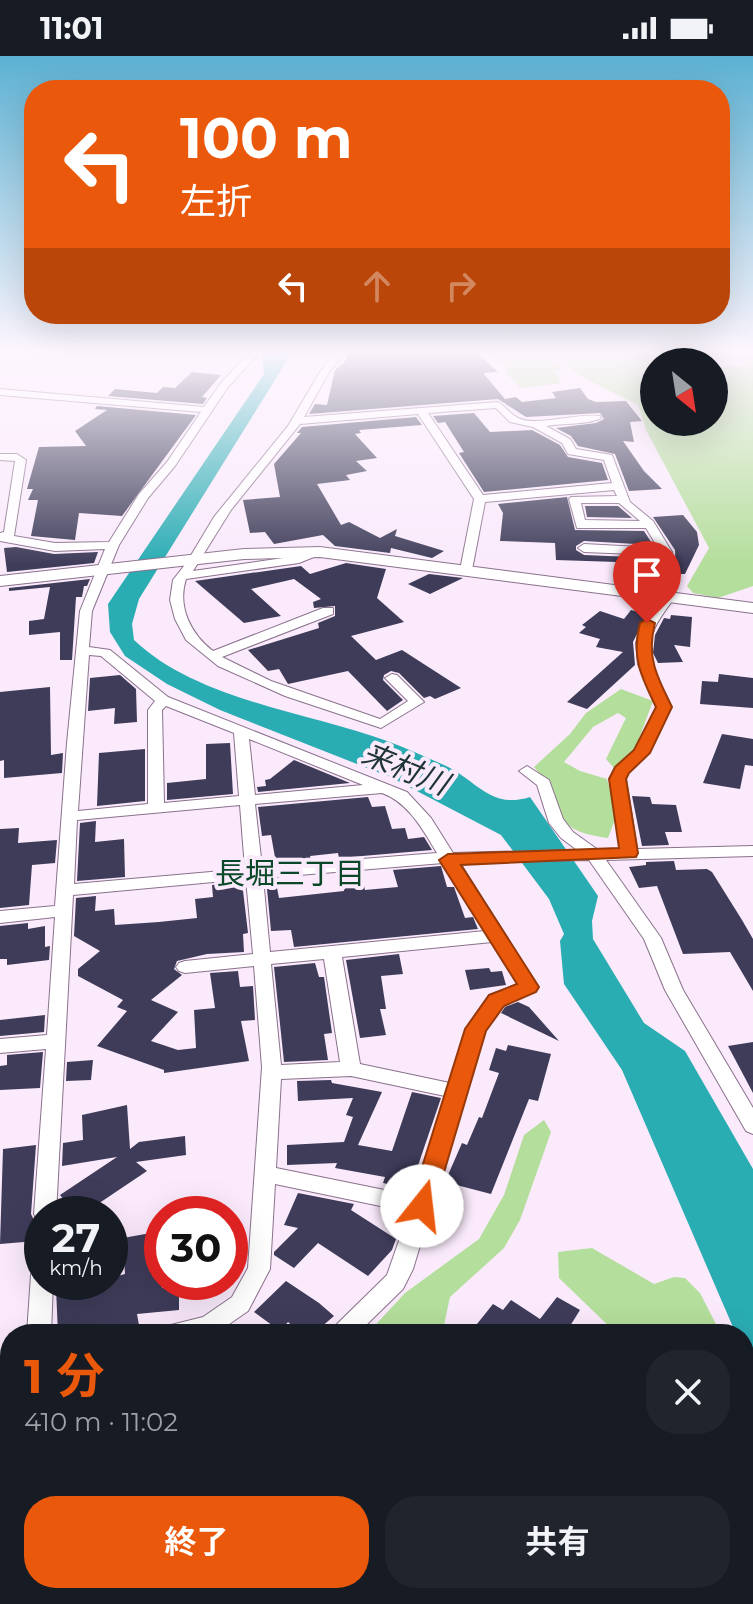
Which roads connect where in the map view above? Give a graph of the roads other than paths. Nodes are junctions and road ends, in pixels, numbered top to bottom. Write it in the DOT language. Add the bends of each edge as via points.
graph roads {
  1 [pos="200,421"];
  2 [pos="297,421"];
  3 [pos="428,421"];
  4 [pos="519,421"];
  5 [pos="554,421"];
  6 [pos="536,425"];
  7 [pos="0,457"];
  8 [pos="617,486"];
  9 [pos="480,499"];
  10 [pos="624,500"];
  11 [pos="650,525"];
  12 [pos="2,537"];
  13 [pos="113,545"];
  14 [pos="583,548"];
  15 [pos="666,552"];
  16 [pos="188,565"];
  17 [pos="107,569"];
  18 [pos="466,570"];
  19 [pos="0,581"];
  20 [pos="669,597"];
  21 [pos="753,608"];
  22 [pos="328,611"];
  23 [pos="85,650"];
  24 [pos="212,656"];
  25 [pos="392,678"];
  26 [pos="163,700"];
  27 [pos="241,732"];
  28 [pos="527,771"];
  29 [pos="387,788"];
  30 [pos="246,803"];
  31 [pos="156,810"];
  32 [pos="70,816"];
  33 [pos="753,851"];
  34 [pos="629,853"];
  35 [pos="594,855"];
  36 [pos="454,859"];
  37 [pos="252,873"];
  38 [pos="66,890"];
  39 [pos="64,911"];
  40 [pos="0,917"];
  41 [pos="495,936"];
  42 [pos="332,951"];
  43 [pos="260,958"];
  44 [pos="185,967"];
  45 [pos="54,1041"];
  46 [pos="0,1046"];
  47 [pos="351,1069"];
  48 [pos="272,1072"];
  49 [pos="455,1091"];
  50 [pos="753,1126"];
  51 [pos="265,1174"];
  52 [pos="46,1196"];
  53 [pos="422,1206"];
  54 [pos="41,1300"];
  55 [pos="40,1324"];
  56 [pos="212,1324"];
  57 [pos="352,1324"];
  1 -- 13 [label="street"];
  2 -- 16 [label="street"];
  3 -- 9 [label="street"];
  4 -- 6 [label="street"];
  5 -- 6 [label="street"];
  6 -- 8 [label="street" via="566,441 572,452 608,457"];
  7 -- 12 [label="street" via="21,460 10,533"];
  8 -- 9 [label="street"];
  8 -- 10 [label="street"];
  9 -- 18 [label="street"];
  10 -- 11 [label="street"];
  10 -- 11 [label="street" via="575,499 581,524"];
  11 -- 15 [label="street"];
  12 -- 13 [label="street" via="55,547"];
  13 -- 17 [label="street"];
  14 -- 15 [label="street"];
  15 -- 20 [label="street"];
  16 -- 17 [label="street"];
  16 -- 18 [label="street" via="256,553 320,552"];
  16 -- 24 [label="street" via="177,587 180,617 188,635"];
  17 -- 19 [label="street"];
  17 -- 23 [label="street" via="86,611"];
  18 -- 20 [label="street"];
  20 -- 21 [label="street"];
  20 -- 34 [label="street" via="647,623 641,645 664,707 642,753 618,779"];
  22 -- 24 [label="street"];
  23 -- 26 [label="street" via="105,653"];
  23 -- 32 [label="street"];
  24 -- 25 [label="street" via="259,680 381,724 417,702"];
  26 -- 27 [label="street"];
  26 -- 31 [label="street" via="155,710"];
  27 -- 29 [label="street"];
  27 -- 30 [label="street"];
  28 -- 35 [label="street" via="544,783 555,820"];
  29 -- 30 [label="street"];
  29 -- 36 [label="street" via="415,806"];
  30 -- 31 [label="street"];
  30 -- 37 [label="street"];
  31 -- 32 [label="street"];
  32 -- 38 [label="street"];
  33 -- 34 [label="street"];
  34 -- 35 [label="street"];
  35 -- 36 [label="street"];
  35 -- 50 [label="street" via="652,938 674,990"];
  36 -- 37 [label="street"];
  36 -- 41 [label="street"];
  37 -- 38 [label="street"];
  37 -- 43 [label="street"];
  38 -- 39 [label="street"];
  39 -- 40 [label="street"];
  39 -- 45 [label="street"];
  41 -- 42 [label="street"];
  41 -- 49 [label="street" via="529,987 496,1000 476,1029"];
  42 -- 43 [label="street"];
  42 -- 47 [label="street"];
  43 -- 44 [label="street"];
  43 -- 48 [label="street"];
  45 -- 46 [label="street"];
  45 -- 52 [label="street"];
  47 -- 48 [label="street"];
  47 -- 49 [label="street"];
  48 -- 51 [label="street"];
  49 -- 53 [label="street"];
  51 -- 53 [label="street"];
  51 -- 56 [label="street" via="259,1269 240,1304"];
  53 -- 57 [label="street" via="395,1282"];
  54 -- 55 [label="street"];
}
